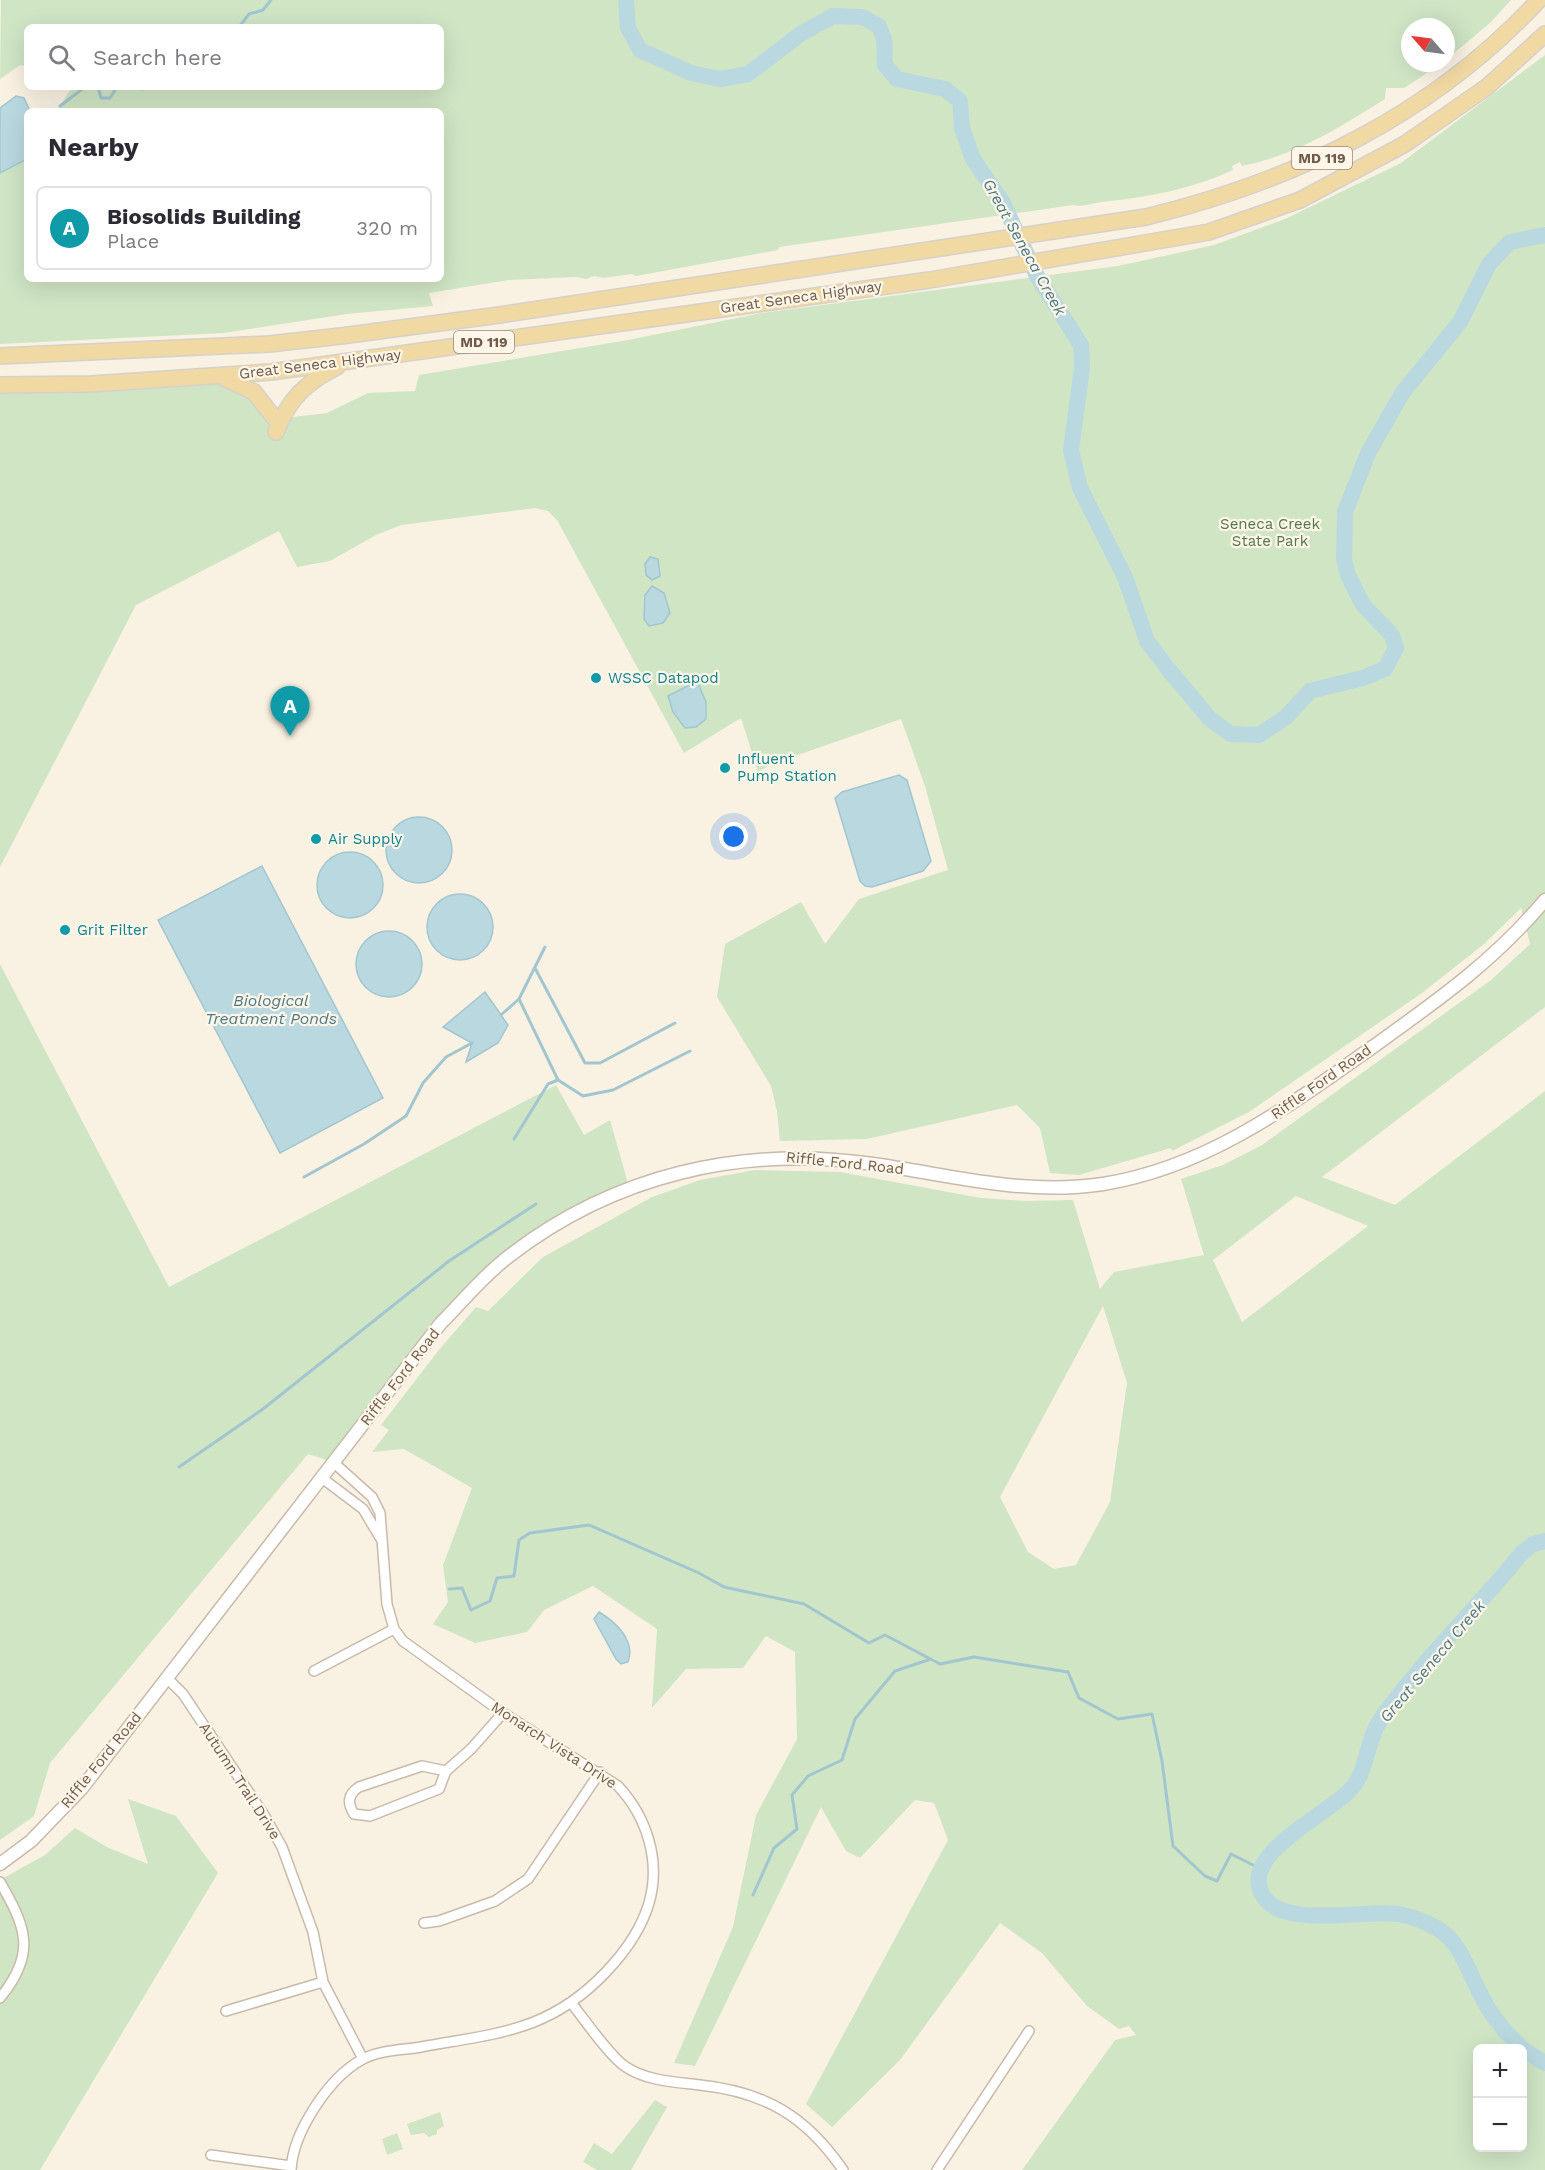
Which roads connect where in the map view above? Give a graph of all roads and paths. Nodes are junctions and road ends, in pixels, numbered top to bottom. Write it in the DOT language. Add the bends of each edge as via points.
graph roads {
  1 [pos="1539,0"];
  2 [pos="1545,34"];
  3 [pos="0,356"];
  4 [pos="350,361"];
  5 [pos="215,376"];
  6 [pos="0,385"];
  7 [pos="1545,900"];
  8 [pos="333,1462"];
  9 [pos="322,1478"];
  10 [pos="381,1539"];
  11 [pos="394,1629"];
  12 [pos="314,1671"];
  13 [pos="167,1678"];
  14 [pos="503,1713"];
  15 [pos="446,1771"];
  16 [pos="600,1772"];
  17 [pos="0,1864"];
  18 [pos="0,1882"];
  19 [pos="424,1923"];
  20 [pos="323,1982"];
  21 [pos="0,1998"];
  22 [pos="572,2004"];
  23 [pos="226,2011"];
  24 [pos="1029,2031"];
  25 [pos="363,2059"];
  26 [pos="211,2155"];
  27 [pos="291,2168"];
  28 [pos="843,2170"];
  29 [pos="937,2170"];
  1 -- 3 [label="main road, Great Seneca Highway / MD 119" via="1438,89 1388,122 1285,174 1146,217 341,336 269,344"];
  2 -- 4 [label="main road, Great Seneca Highway / MD 119" via="1487,87 1358,171 1300,200 1209,231 966,273"];
  4 -- 5 [label="main road, Great Seneca Highway / MD 119"];
  4 -- 5 [label="main road" via="305,386 275,426 254,392"];
  5 -- 6 [label="main road, Great Seneca Highway / MD 119"];
  7 -- 8 [label="street, Riffle Ford Road" via="1467,979 1294,1103 1232,1141 1147,1175 1102,1184 995,1186 865,1163 778,1157 730,1161 663,1176 599,1200 534,1238 480,1281 441,1323"];
  8 -- 9 [label="street, Riffle Ford Road"];
  8 -- 10 [label="street, Monarch Vista Drive" via="372,1497 380,1513"];
  9 -- 10 [label="street, Monarch Vista Drive" via="363,1509"];
  9 -- 13 [label="street, Riffle Ford Road"];
  10 -- 11 [label="street, Monarch Vista Drive" via="387,1604"];
  11 -- 12 [label="street"];
  11 -- 14 [label="street, Monarch Vista Drive" via="417,1653"];
  13 -- 17 [label="street, Riffle Ford Road" via="82,1788 31,1841"];
  13 -- 20 [label="street, Autumn Trail Drive" via="183,1694 282,1847 310,1923"];
  14 -- 15 [label="street"];
  14 -- 16 [label="street, Monarch Vista Drive"];
  15 -- 15 [label="street" via="422,1766 359,1787 349,1799 350,1807 354,1814 370,1816 439,1789"];
  16 -- 19 [label="street" via="528,1879 495,1901"];
  16 -- 22 [label="street, Monarch Vista Drive" via="633,1802 646,1829 653,1862 652,1892 626,1952"];
  18 -- 21 [label="street" via="20,1917 24,1945 22,1958"];
  20 -- 23 [label="street"];
  20 -- 25 [label="street, Autumn Trail Drive"];
  22 -- 25 [label="street, Monarch Vista Drive" via="537,2022 498,2035"];
  22 -- 28 [label="street" via="624,2066 646,2077 732,2088 783,2108 801,2120"];
  24 -- 29 [label="street"];
  25 -- 27 [label="street, Monarch Vista Drive" via="339,2078 310,2114"];
  26 -- 27 [label="street"];
}
